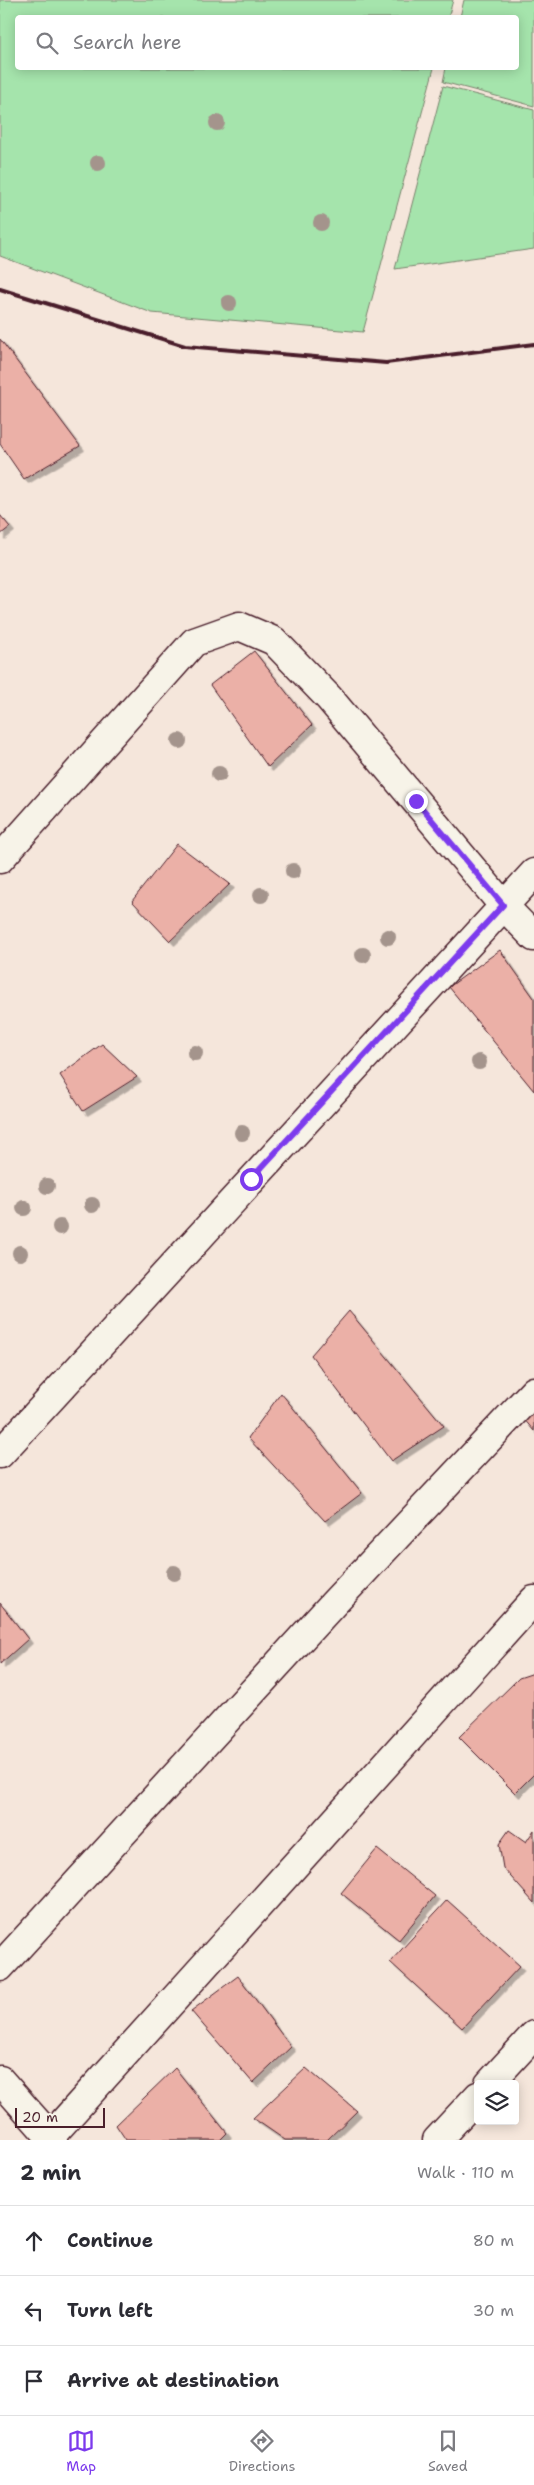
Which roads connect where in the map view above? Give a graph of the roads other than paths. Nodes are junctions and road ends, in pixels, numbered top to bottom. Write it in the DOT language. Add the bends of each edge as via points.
graph roads {
  1 [pos="0,859"];
  2 [pos="534,873"];
  3 [pos="503,905"];
  4 [pos="534,937"];
  5 [pos="534,1390"];
  6 [pos="0,1454"];
  7 [pos="534,1600"];
  8 [pos="0,1967"];
  9 [pos="534,2035"];
  10 [pos="0,2080"];
  11 [pos="493,2080"];
  12 [pos="474,2100"];
  13 [pos="51,2138"];
  14 [pos="437,2140"];
  1 -- 3 [label="street" via="194,642 239,626 274,641 329,698"];
  2 -- 3 [label="street"];
  3 -- 4 [label="street"];
  3 -- 6 [label="street"];
  5 -- 8 [label="street"];
  7 -- 13 [label="street"];
  9 -- 11 [label="street"];
  10 -- 13 [label="street"];
  12 -- 14 [label="street"];
}
